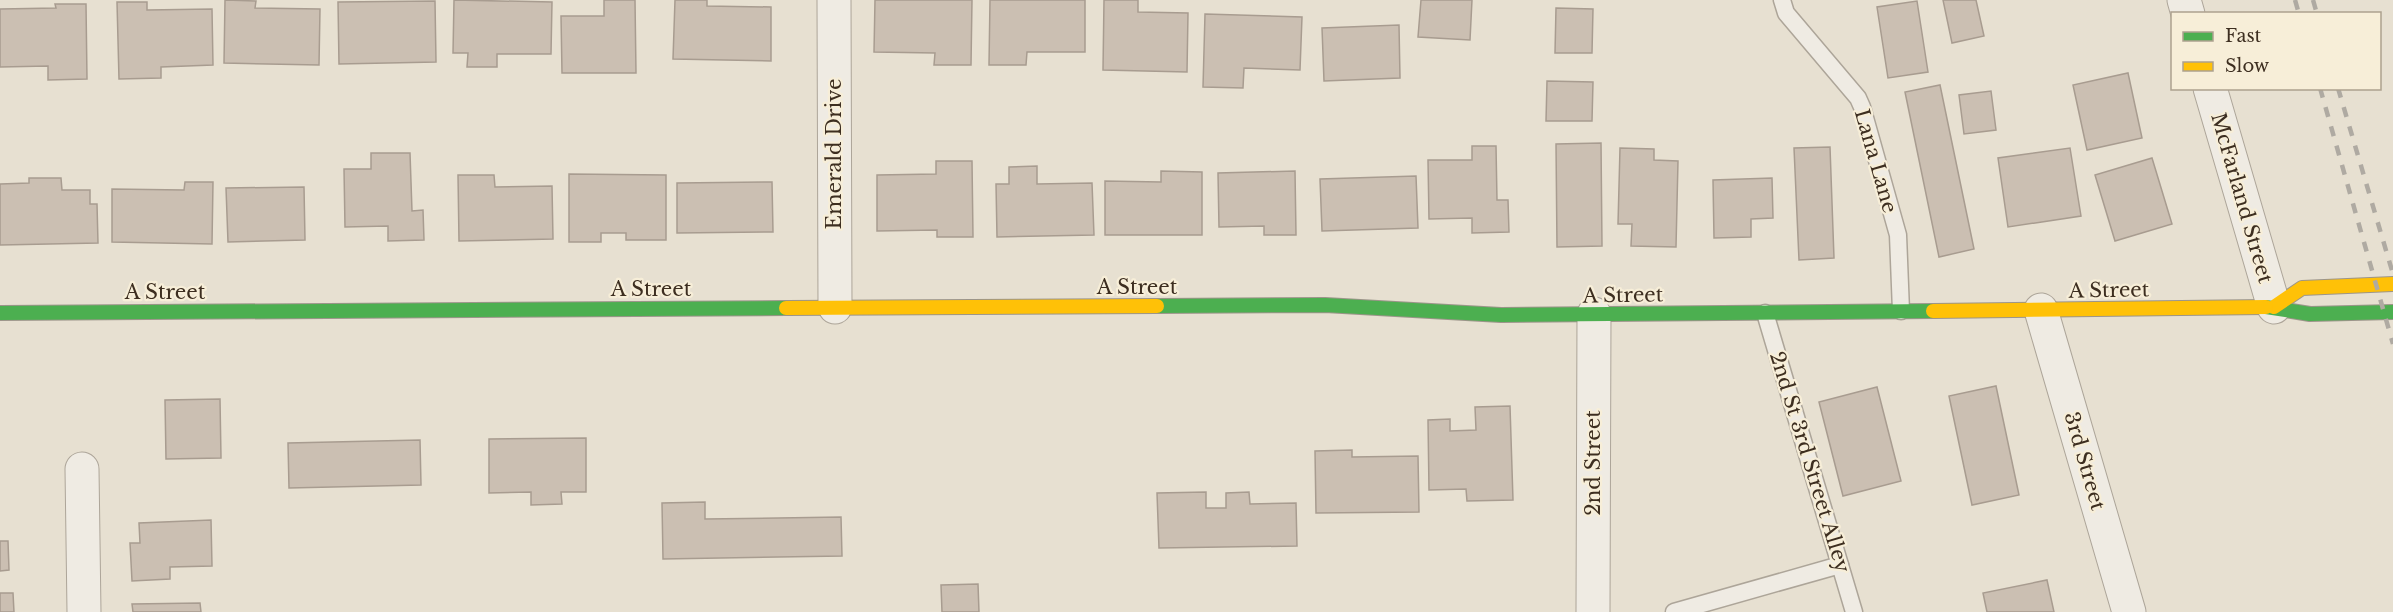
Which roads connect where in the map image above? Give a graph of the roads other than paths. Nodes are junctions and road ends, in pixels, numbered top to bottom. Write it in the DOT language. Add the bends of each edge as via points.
graph roads {
  1 [pos="834,0"];
  2 [pos="1782,0"];
  3 [pos="2211,90"];
  4 [pos="2393,284"];
  5 [pos="2274,307"];
  6 [pos="835,308"];
  7 [pos="2041,310"];
  8 [pos="1901,311"];
  9 [pos="2393,312"];
  10 [pos="0,313"];
  11 [pos="1765,313"];
  12 [pos="1594,314"];
  13 [pos="82,469"];
  14 [pos="1840,564"];
  15 [pos="84,612"];
  16 [pos="1593,612"];
  17 [pos="1674,612"];
  18 [pos="1854,612"];
  19 [pos="2129,612"];
  1 -- 6 [label="street, Emerald Drive"];
  2 -- 8 [label="lane, Lana Lane" via="1786,13 1862,107 1898,236"];
  3 -- 5 [label="street, McFarland Street"];
  4 -- 5 [label="street" via="2302,288"];
  5 -- 7 [label="street, A Street"];
  5 -- 9 [label="street, A Street" via="2310,314"];
  6 -- 10 [label="street, A Street"];
  6 -- 12 [label="street, A Street" via="1325,305 1500,315"];
  7 -- 8 [label="street, A Street"];
  7 -- 19 [label="street, 3rd Street"];
  8 -- 11 [label="street, A Street"];
  11 -- 12 [label="street, A Street"];
  11 -- 14 [label="lane, 2nd St 3rd Street Alley"];
  12 -- 16 [label="street, 2nd Street"];
  13 -- 15 [label="street"];
  14 -- 17 [label="lane"];
  14 -- 18 [label="lane, 2nd St 3rd Street Alley"];
}
